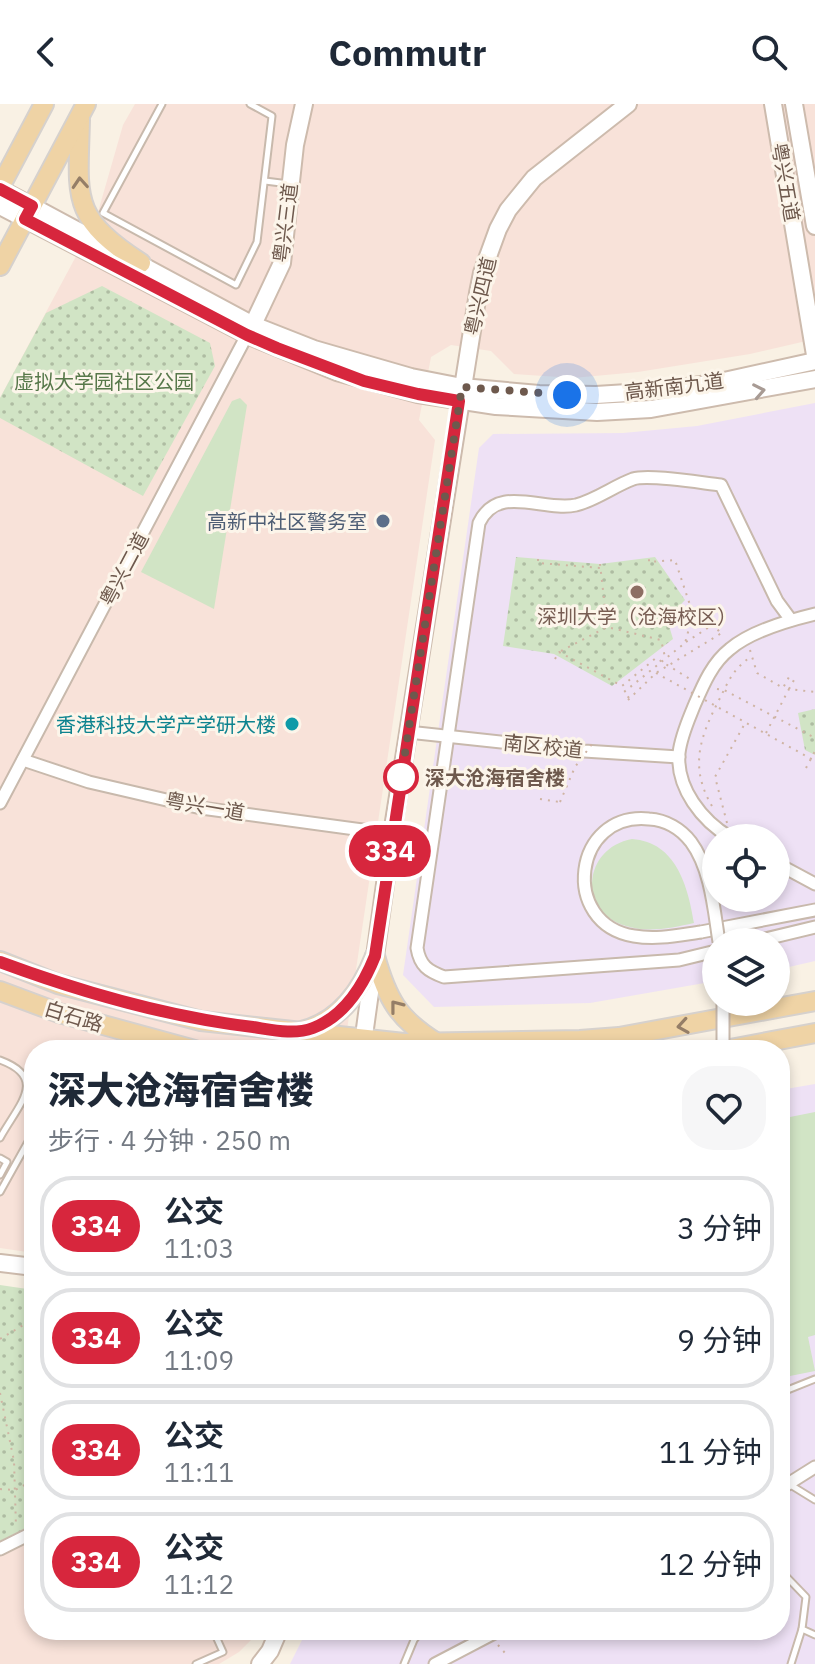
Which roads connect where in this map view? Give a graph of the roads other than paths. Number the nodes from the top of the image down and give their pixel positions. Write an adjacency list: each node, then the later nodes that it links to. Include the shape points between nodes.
1 (44, 104): 11 (main road)
2 (162, 104): 9 (lane, via 103,213 236,285 257,242)
3 (250, 104): 9 (lane, via 272,116)
4 (304, 104): 10 (street, 粤兴三道)
5 (628, 104): 20 (street, 粤兴四道, via 534,178 508,210 482,273)
6 (773, 104): 18 (street, 粤兴五道)
7 (794, 104): 14 (street, 粤兴五道)
8 (83, 110): 13 (main road); 15 (main road, one-way to 8, via 87,216 78,189)
9 (265, 181): 10 (lane)
10 (290, 185): 17 (street, 粤兴三道, via 282,263)
11 (0, 188): 13 (street, 高新南九道)
12 (0, 206): 13 (street, 高新南九道)
13 (29, 213): 15 (street, 高新南九道); 16 (main road); 17 (street, 高新南九道)
14 (815, 226)
15 (141, 263): 17 (street, 高新南九道)
16 (0, 266)
17 (250, 330): 20 (street, 高新南九道, via 308,361 364,381 418,394); 26 (street, 粤兴二道)
18 (815, 358): 20 (street, 高新南九道, via 659,391)
19 (815, 379): 20 (street, 高新南九道, one-way to 19, via 532,409 597,412 651,409)
20 (461, 394): 23 (street, 粤兴四道)
21 (815, 614): 22 (street)
22 (791, 620): 24 (street, via 721,485 637,478 575,505 494,505 484,511 475,537); 25 (street, via 746,640 715,664 684,730)
23 (408, 732): 24 (street, 南区校道); 29 (street, 粤兴四道)
24 (448, 737): 25 (street, 南区校道); 38 (street, via 417,948 429,972 444,977)
25 (679, 757): 28 (street, via 682,778)
26 (23, 760): 27 (street, 粤兴二道); 29 (street, 粤兴一道, via 89,782 201,808)
27 (0, 803)
28 (709, 824)
29 (392, 834): 39 (street, 粤兴四道)
30 (790, 871): 31 (street)
31 (815, 884)
32 (815, 910): 35 (street, bridge)
33 (815, 927): 37 (street)
34 (716, 928): 36 (street, bridge, via 702,866 682,832 656,819 630,819 595,842 584,872 588,900 600,918 627,935)
35 (723, 928)
36 (702, 932)
37 (790, 933)
38 (702, 954)
39 (375, 956): 44 (main road, via 341,1011 314,1028); 48 (street, 粤兴四道); 49 (main road, one-way to 39, via 386,994)
40 (0, 961): 44 (main road, 白石路, via 58,984 201,1021)
41 (0, 991): 46 (main road, 白石路)
42 (815, 1001): 50 (main road, 白石路, one-way to 50)
43 (723, 1016): 51 (street, bridge)
44 (295, 1032): 47 (main road, 白石路)
45 (815, 1033): 52 (main road)
46 (158, 1040)
47 (337, 1040)
48 (364, 1040)
49 (432, 1040)
50 (578, 1040)
51 (724, 1040)
52 (778, 1040)
53 (0, 1060): 54 (lane)
54 (24, 1073)
55 (24, 1093): 56 (lane)
56 (0, 1138)
57 (24, 1149): 60 (lane)
58 (0, 1158): 59 (lane, via 7,1162)
59 (0, 1175)
60 (0, 1192)
61 (0, 1263): 62 (street)
62 (24, 1266)
63 (815, 1379): 64 (lane)
64 (790, 1389)
65 (815, 1467): 66 (street)
66 (790, 1482)
67 (790, 1489): 68 (lane)
68 (815, 1500)
69 (24, 1537): 70 (street)
70 (0, 1549)
71 (790, 1580): 72 (lane, via 806,1597)
72 (802, 1629): 73 (lane); 82 (lane)
73 (815, 1635)
74 (218, 1640): 78 (lane, via 223,1652)
75 (275, 1640): 79 (street)
76 (414, 1640): 80 (lane)
77 (481, 1640): 81 (street)
78 (196, 1664)
79 (260, 1664)
80 (404, 1664)
81 (435, 1664)
82 (791, 1664)

